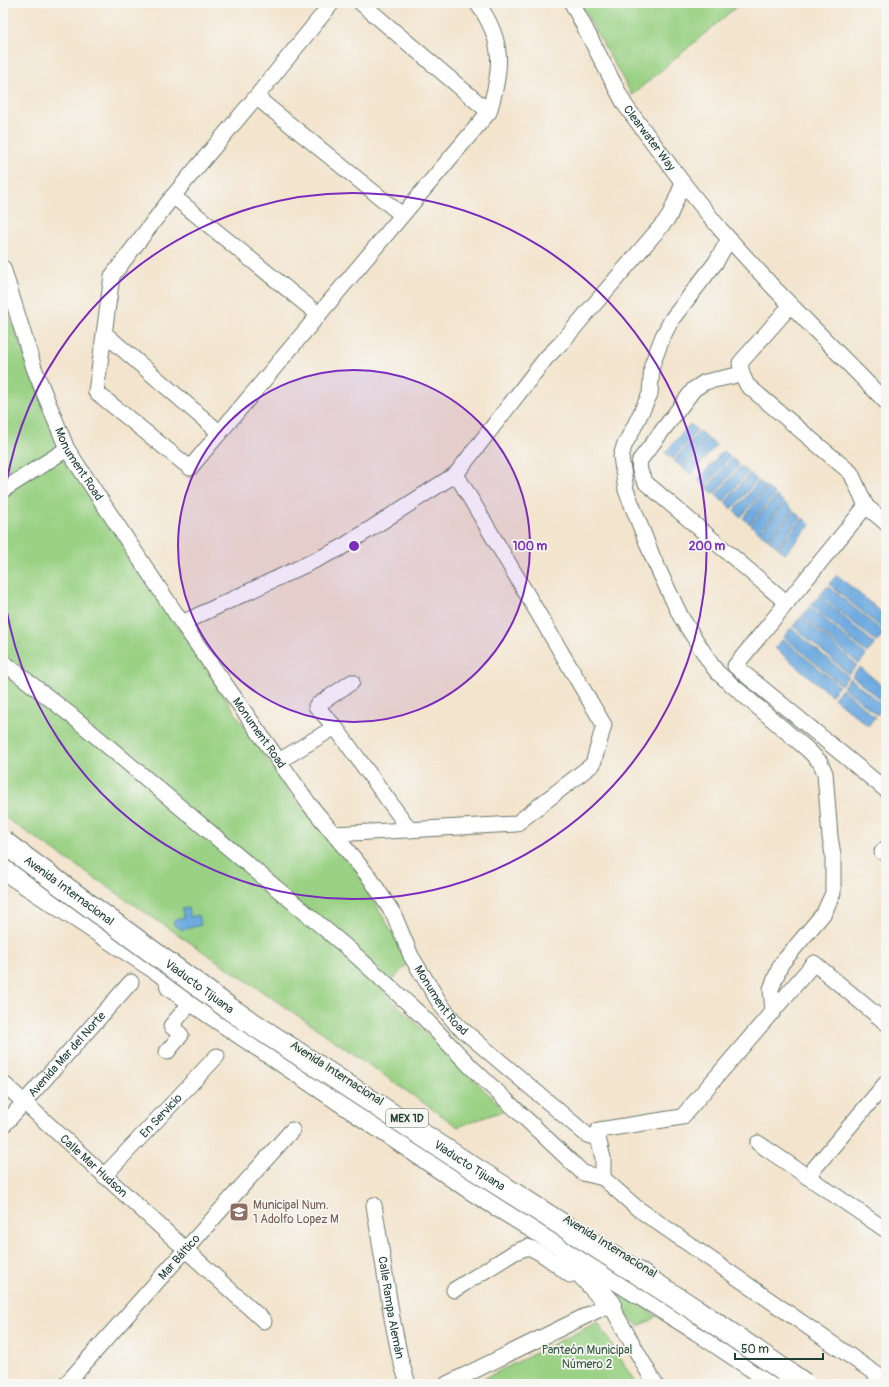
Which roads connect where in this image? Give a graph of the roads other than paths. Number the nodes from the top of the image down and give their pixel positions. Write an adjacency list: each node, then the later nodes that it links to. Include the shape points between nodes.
1 (332, 3): 5 (street)
2 (361, 3): 6 (street)
3 (477, 3): 6 (street, via 489,21 498,48 498,70)
4 (572, 3): 7 (street, Clearwater Way, via 625,105)
5 (256, 97): 8 (street); 9 (street)
6 (489, 112): 9 (street)
7 (683, 183): 10 (street, Clearwater Way); 19 (street, via 669,217 546,358)
8 (173, 196): 13 (street); 14 (street, via 112,276)
9 (402, 215): 13 (street)
10 (729, 238): 12 (street, Clearwater Way); 38 (street, via 716,262 672,319 663,336 652,365 650,394 621,457 626,490 653,558 681,617 711,664 718,673 807,749 820,762 825,773 834,893 824,913 781,964 771,989)
11 (3, 268): 18 (street, Monument Road, via 34,368)
12 (791, 305): 15 (street, via 740,363); 16 (street, Clearwater Way)
13 (319, 315): 17 (street)
14 (104, 333): 17 (street); 17 (street, via 96,392 190,468)
15 (742, 374): 21 (street, via 747,384 851,473); 23 (street, via 705,382 694,389 640,460 640,473 646,483)
16 (886, 402)
17 (220, 433)
18 (67, 449): 20 (street); 24 (street, Monument Road)
19 (456, 474): 24 (street, via 339,549); 30 (street, via 604,725 593,764 516,824)
20 (3, 490)
21 (866, 506): 22 (street); 23 (street)
22 (886, 523)
23 (787, 603): 29 (street, via 735,666)
24 (182, 623): 28 (street, Monument Road)
25 (3, 662): 51 (street, via 72,716 362,961 583,1173)
26 (352, 682): 27 (street, via 316,706)
27 (335, 727): 28 (street); 30 (street)
28 (279, 761): 31 (street, Monument Road)
29 (886, 790)
30 (410, 830): 31 (street)
31 (334, 834): 47 (street, Monument Road, via 370,878 394,915 411,956 441,1005 457,1025 587,1135)
32 (3, 842): 66 (highway, Viaducto Tijuana, bridge, via 230,1009 697,1311)
33 (3, 845): 67 (highway, Avenida Internacional / MEX 1D, via 345,1080 641,1265)
34 (3, 868): 65 (highway, Viaducto Tijuana, via 460,1169 694,1318)
35 (3, 872): 37 (highway, Avenida Internacional / MEX 1D)
36 (131, 982): 44 (street, Avenida Mar del Norte)
37 (193, 1000): 40 (street, via 171,1026 181,1034); 52 (highway, Avenida Internacional / MEX 1D)
38 (772, 1012): 39 (street, via 814,963); 47 (street, via 682,1117 599,1130)
39 (886, 1023)
40 (167, 1052)
41 (217, 1056): 49 (street, En Servicio)
42 (3, 1083): 44 (street, Calle Mar Hudson)
43 (886, 1083): 50 (street)
44 (24, 1103): 45 (street, Avenida Mar del Norte); 49 (street, Calle Mar Hudson)
45 (3, 1126)
46 (292, 1130): 55 (street, Mar Báltico)
47 (598, 1138): 51 (street, via 603,1158)
48 (758, 1144): 50 (street)
49 (104, 1176): 55 (street, Calle Mar Hudson)
50 (807, 1177): 54 (street)
51 (603, 1178): 59 (street, via 637,1208)
52 (475, 1191): 57 (highway, via 581,1272); 64 (highway, Avenida Internacional / MEX 1D, via 697,1329)
53 (374, 1205): 61 (street, Calle Rampa Alemán, via 400,1358)
54 (886, 1230)
55 (186, 1249): 58 (street, Calle Mar Hudson); 60 (street, Mar Báltico)
56 (454, 1290): 57 (street, via 515,1252 528,1247 570,1275)
57 (605, 1307): 62 (street); 63 (street)
58 (264, 1321)
59 (886, 1381)
60 (66, 1384)
61 (408, 1384)
62 (447, 1384)
63 (655, 1384)
64 (779, 1384)
65 (790, 1384)
66 (804, 1384)
67 (816, 1384)

